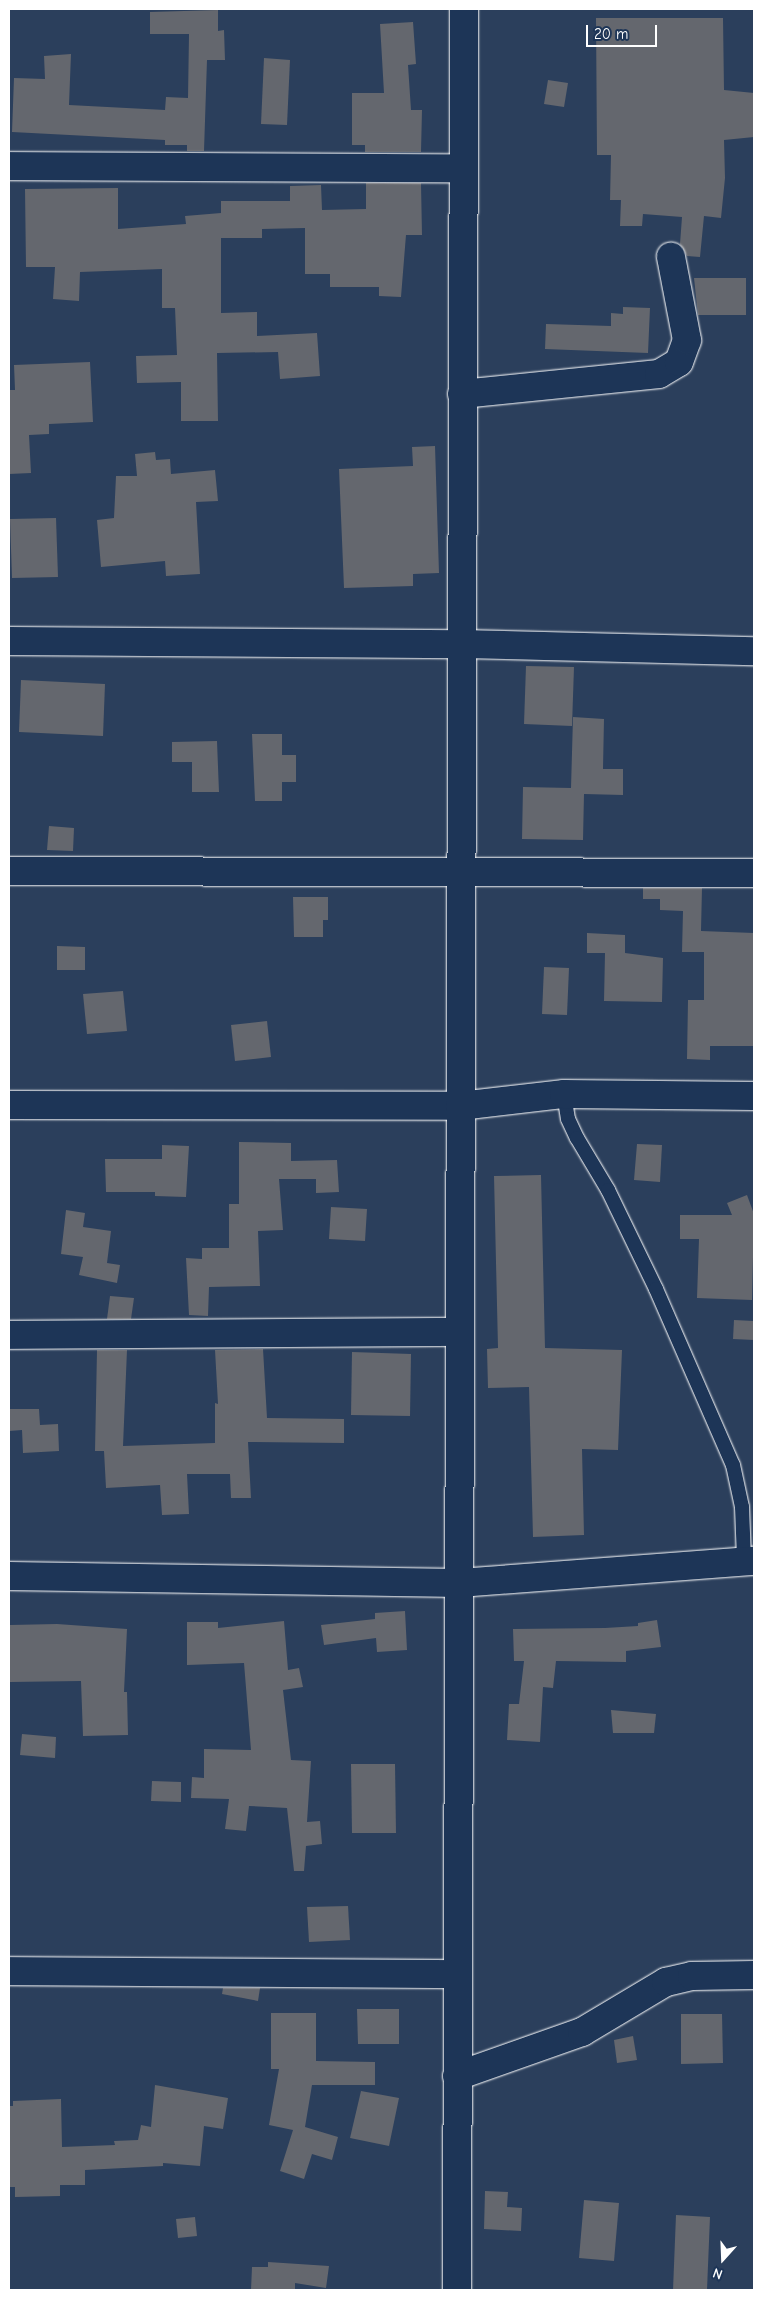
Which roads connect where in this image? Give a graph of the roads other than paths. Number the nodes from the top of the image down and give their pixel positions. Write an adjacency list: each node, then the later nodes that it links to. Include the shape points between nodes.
1 (464, 9): 3 (street)
2 (9, 166): 3 (street)
3 (463, 168): 5 (street)
4 (671, 257): 5 (street, via 687,340 679,362 659,374)
5 (462, 394): 7 (street)
6 (9, 641): 7 (street)
7 (462, 644): 8 (street); 10 (street)
8 (754, 650)
9 (9, 871): 10 (street)
10 (461, 873): 11 (street); 15 (street)
11 (754, 874)
12 (564, 1094): 13 (street); 15 (street); 18 (lane, via 574,1132 608,1190 656,1290 733,1465)
13 (754, 1096)
14 (9, 1105): 15 (street)
15 (460, 1106): 16 (street)
16 (459, 1332): 17 (street); 20 (street)
17 (9, 1335)
18 (749, 1561): 20 (street)
19 (9, 1576): 20 (street)
20 (459, 1584): 22 (street)
21 (9, 1971): 22 (street)
22 (457, 1974): 24 (street)
23 (754, 1975): 24 (street, via 692,1976 666,1982 582,2032)
24 (457, 2076): 25 (street)
25 (456, 2290)

